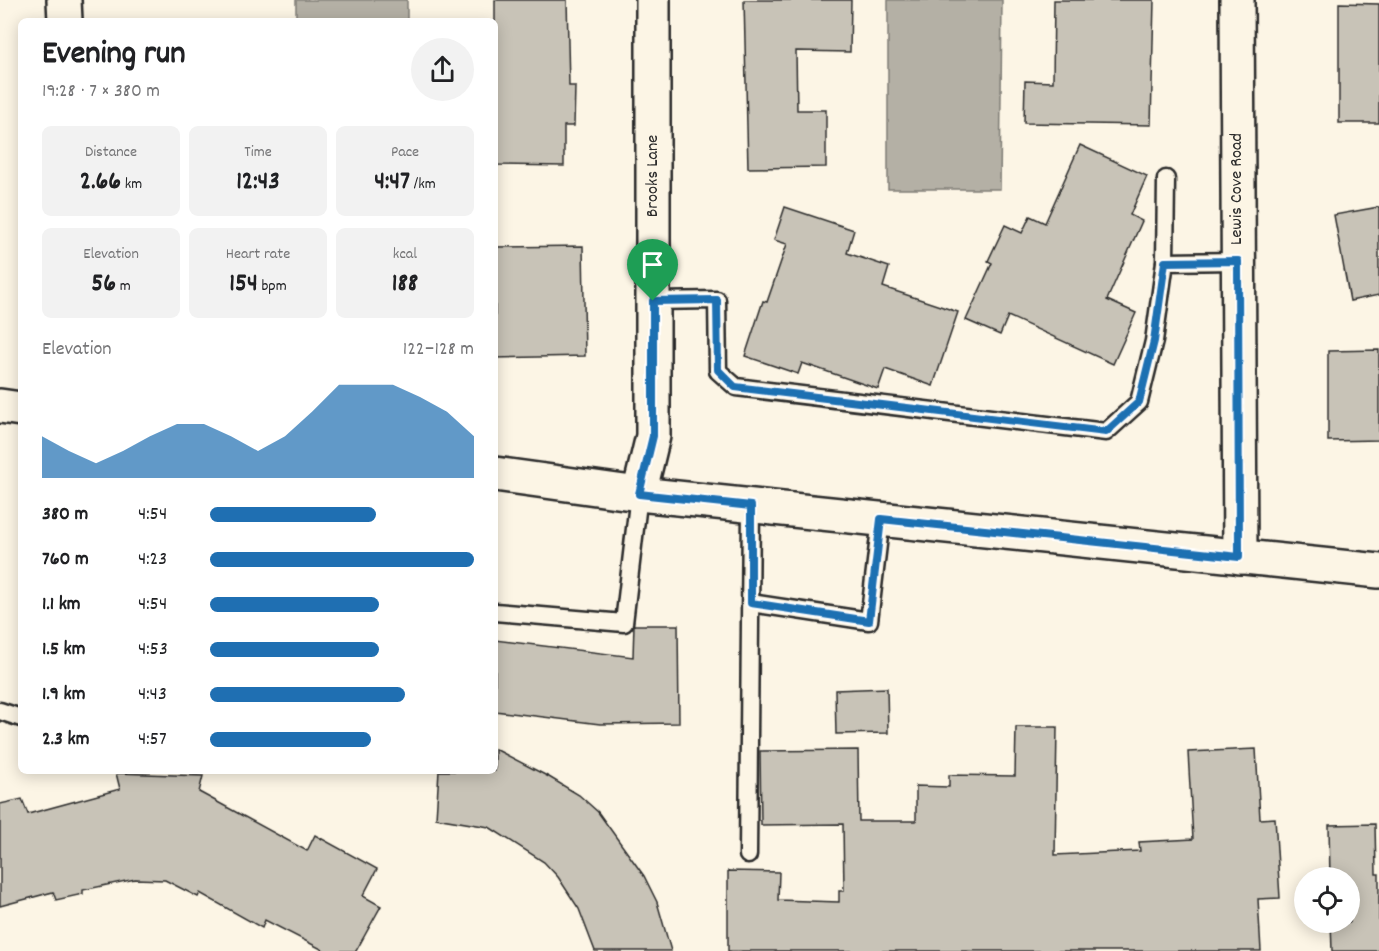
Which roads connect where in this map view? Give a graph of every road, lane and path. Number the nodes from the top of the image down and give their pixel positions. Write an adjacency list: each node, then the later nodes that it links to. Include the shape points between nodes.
1 (64, 0): 4 (street)
2 (653, 0): 8 (street, Brooks Lane)
3 (1237, 0): 6 (street, Lewis Cove Road)
4 (65, 18)
5 (1166, 179): 7 (lane)
6 (1238, 261): 7 (lane); 15 (street, Lewis Cove Road)
7 (1165, 262): 8 (lane, via 1154,341 1139,402 1106,432 735,387 718,370 717,300)
8 (653, 301): 12 (street, Brooks Lane, via 653,436)
9 (0, 406): 10 (street)
10 (18, 409)
11 (498, 474): 12 (street)
12 (639, 494): 13 (street); 18 (lane, via 624,623)
13 (751, 506): 14 (street); 17 (lane)
14 (881, 519): 15 (street); 17 (lane, via 869,621)
15 (1239, 557): 16 (street)
16 (1379, 571)
17 (751, 603): 21 (lane)
18 (498, 612)
19 (0, 711): 20 (lane)
20 (18, 717)
21 (748, 855)

